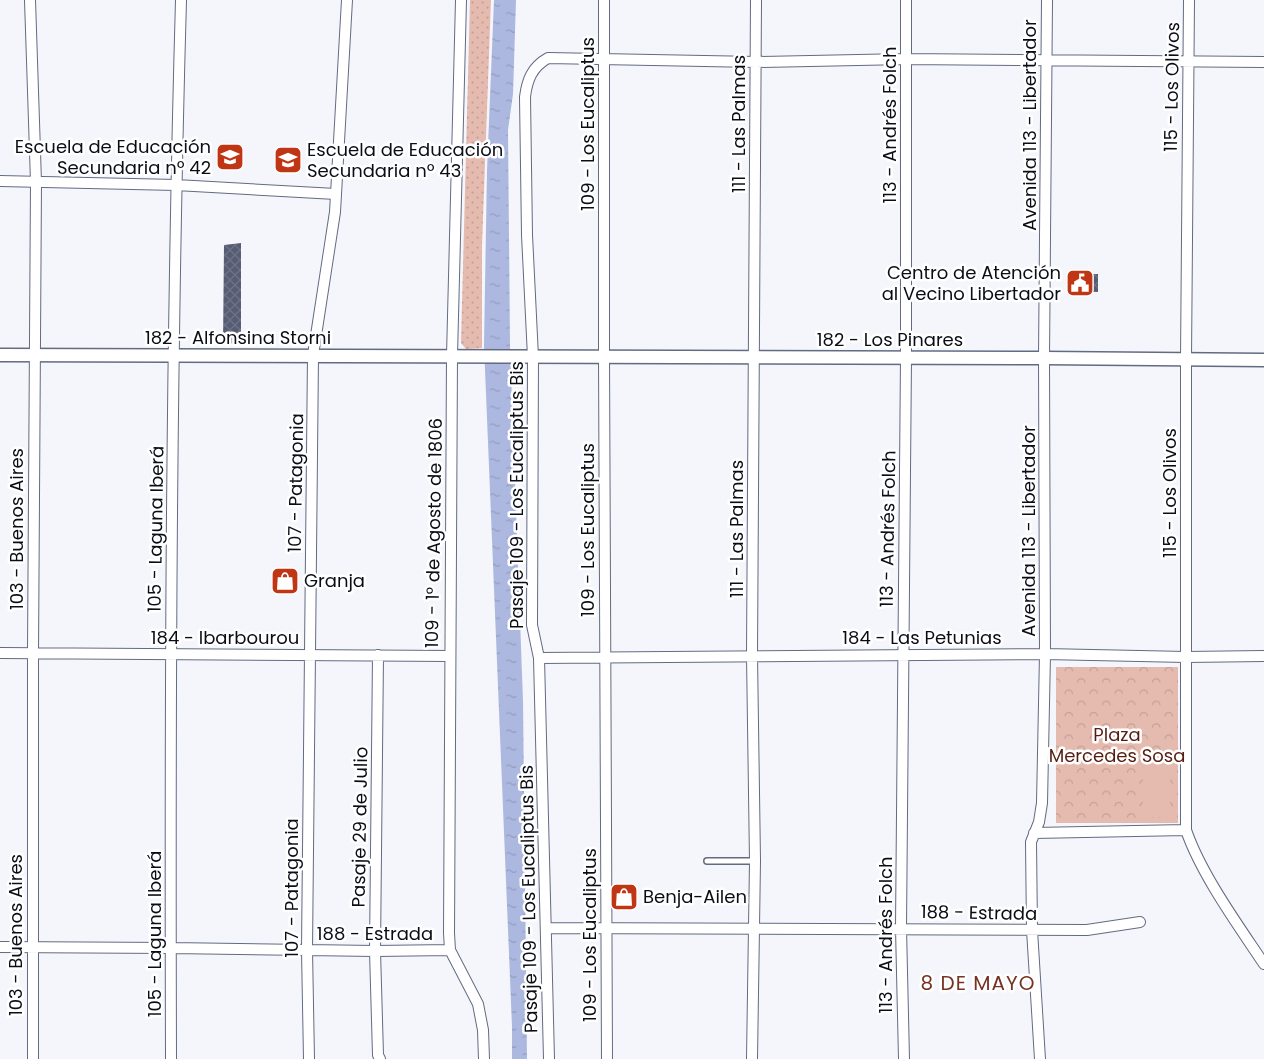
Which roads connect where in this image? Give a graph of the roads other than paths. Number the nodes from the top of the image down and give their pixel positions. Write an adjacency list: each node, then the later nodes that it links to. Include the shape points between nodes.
1 (30, 0): 17 (street, 103 - Buenos Aires)
2 (181, 0): 18 (street, 105 - Laguna Iberá)
3 (347, 0): 19 (street, 107 - Patagonia)
4 (461, 0): 24 (street, 109 - 1° de Agosto de 1806)
5 (604, 0): 10 (street, 109 - Los Eucaliptus)
6 (756, 0): 13 (street, 111 - Las Palmas)
7 (906, 0): 11 (street, 113 - Andrés Folch)
8 (1047, 0): 12 (street, Avenida 113 - Libertador)
9 (1189, 0): 14 (street, 115 - Los Olivos)
10 (604, 59): 13 (street); 25 (street, 109 - Los Eucaliptus); 27 (street, Pasaje 109 - Los Eucaliptus Bis, via 548,58 540,62 529,78 526,97)
11 (906, 60): 12 (street); 13 (street); 29 (street, 113 - Andrés Folch)
12 (1047, 61): 14 (street); 30 (street, Avenida 113 - Libertador)
13 (756, 62): 28 (street, 111 - Las Palmas)
14 (1189, 62): 15 (street); 31 (street, 115 - Los Olivos)
15 (1264, 62)
16 (0, 181): 17 (street)
17 (36, 182): 18 (street); 21 (street, 103 - Buenos Aires)
18 (176, 185): 19 (street); 22 (street, 105 - Laguna Iberá)
19 (336, 194): 23 (street, 107 - Patagonia)
20 (0, 355): 21 (street, 182 - Alfonsina Storni)
21 (34, 356): 22 (street, 182 - Alfonsina Storni); 34 (street, 103 - Buenos Aires)
22 (174, 356): 23 (street, 182 - Alfonsina Storni); 35 (street, 105 - Laguna Iberá)
23 (313, 356): 24 (street, 182 - Alfonsina Storni); 36 (street, 107 - Patagonia)
24 (452, 356): 26 (street, 182 - Alfonsina Storni); 41 (street, 109 - 1° de Agosto de 1806)
25 (604, 356): 27 (street, 182 - Los Pinares); 28 (street, 182 - Los Pinares); 43 (street, 109 - Los Eucaliptus)
26 (515, 357): 27 (street, 182 - Los Pinares)
27 (533, 357): 45 (street, Pasaje 109 - Los Eucaliptus Bis, via 532,625)
28 (755, 357): 29 (street, 182 - Los Pinares); 40 (street, 111 - Las Palmas)
29 (906, 358): 30 (street, 182 - Los Pinares); 37 (street, 113 - Andrés Folch)
30 (1044, 358): 31 (street, 182 - Los Pinares); 38 (street, Avenida 113 - Libertador)
31 (1186, 359): 32 (street, 182 - Los Pinares); 44 (street, 115 - Los Olivos)
32 (1264, 360)
33 (0, 653): 34 (street, 184 - Ibarbourou)
34 (32, 654): 35 (street, 184 - Ibarbourou); 57 (street, 103 - Buenos Aires)
35 (171, 654): 36 (street, 184 - Ibarbourou); 58 (street, 105 - Laguna Iberá)
36 (310, 654): 39 (street, 184 - Ibarbourou); 59 (street, 107 - Patagonia)
37 (902, 654): 38 (street, 184 - Las Petunias); 40 (street, 184 - Las Petunias); 53 (street, 113 - Andrés Folch)
38 (1046, 654): 44 (street, 184 - Las Petunias); 47 (street, Avenida 113 - Libertador, via 1042,803)
39 (378, 655): 41 (street, 184 - Ibarbourou); 61 (street, Pasaje 29 de Julio)
40 (752, 655): 43 (street, 184 - Las Petunias); 49 (street, 111 - Las Palmas)
41 (450, 656): 60 (street, 109 - 1° de Agosto de 1806)
42 (1264, 656): 44 (street, 184 - Las Petunias)
43 (605, 657): 45 (street, 184 - Las Petunias); 54 (street, 109 - Los Eucaliptus)
44 (1186, 657): 46 (street, 115 - Los Olivos)
45 (539, 658): 51 (street, Pasaje 109 - Los Eucaliptus Bis)
46 (1186, 830): 47 (street); 62 (street, 115 - Los Olivos, via 1209,878)
47 (1034, 833): 55 (street, Avenida 113 - Libertador, via 1031,842)
48 (707, 861): 49 (lane)
49 (755, 861): 52 (street, 111 - Las Palmas)
50 (1140, 922): 55 (street, 188 - Estrada, via 1087,930)
51 (546, 928): 54 (street, 188 - Estrada); 68 (street, Pasaje 109 - Los Eucaliptus Bis)
52 (754, 928): 53 (street, 188 - Estrada); 54 (street, 188 - Estrada); 70 (street, 111 - Las Palmas)
53 (901, 928): 55 (street, 188 - Estrada); 71 (street, 113 - Andrés Folch)
54 (607, 929): 69 (street, 109 - Los Eucaliptus)
55 (1032, 930): 72 (street, Avenida 113 - Libertador)
56 (0, 947): 57 (street, 188 - Estrada)
57 (32, 947): 58 (street, 188 - Estrada); 63 (street, 103 - Buenos Aires)
58 (171, 948): 59 (street, 188 - Estrada); 64 (street, 105 - Laguna Iberá)
59 (307, 950): 61 (street, 188 - Estrada); 65 (street, 107 - Patagonia)
60 (450, 950): 61 (street, 188 - Estrada); 67 (street, 109 - 1° de Agosto de 1806, via 478,1004 484,1030)
61 (375, 951): 66 (street, Pasaje 29 de Julio)
62 (1264, 964)
63 (33, 1059)
64 (172, 1059)
65 (309, 1059)
66 (380, 1059)
67 (484, 1059)
68 (549, 1059)
69 (607, 1059)
70 (752, 1059)
71 (904, 1059)
72 (1040, 1059)

